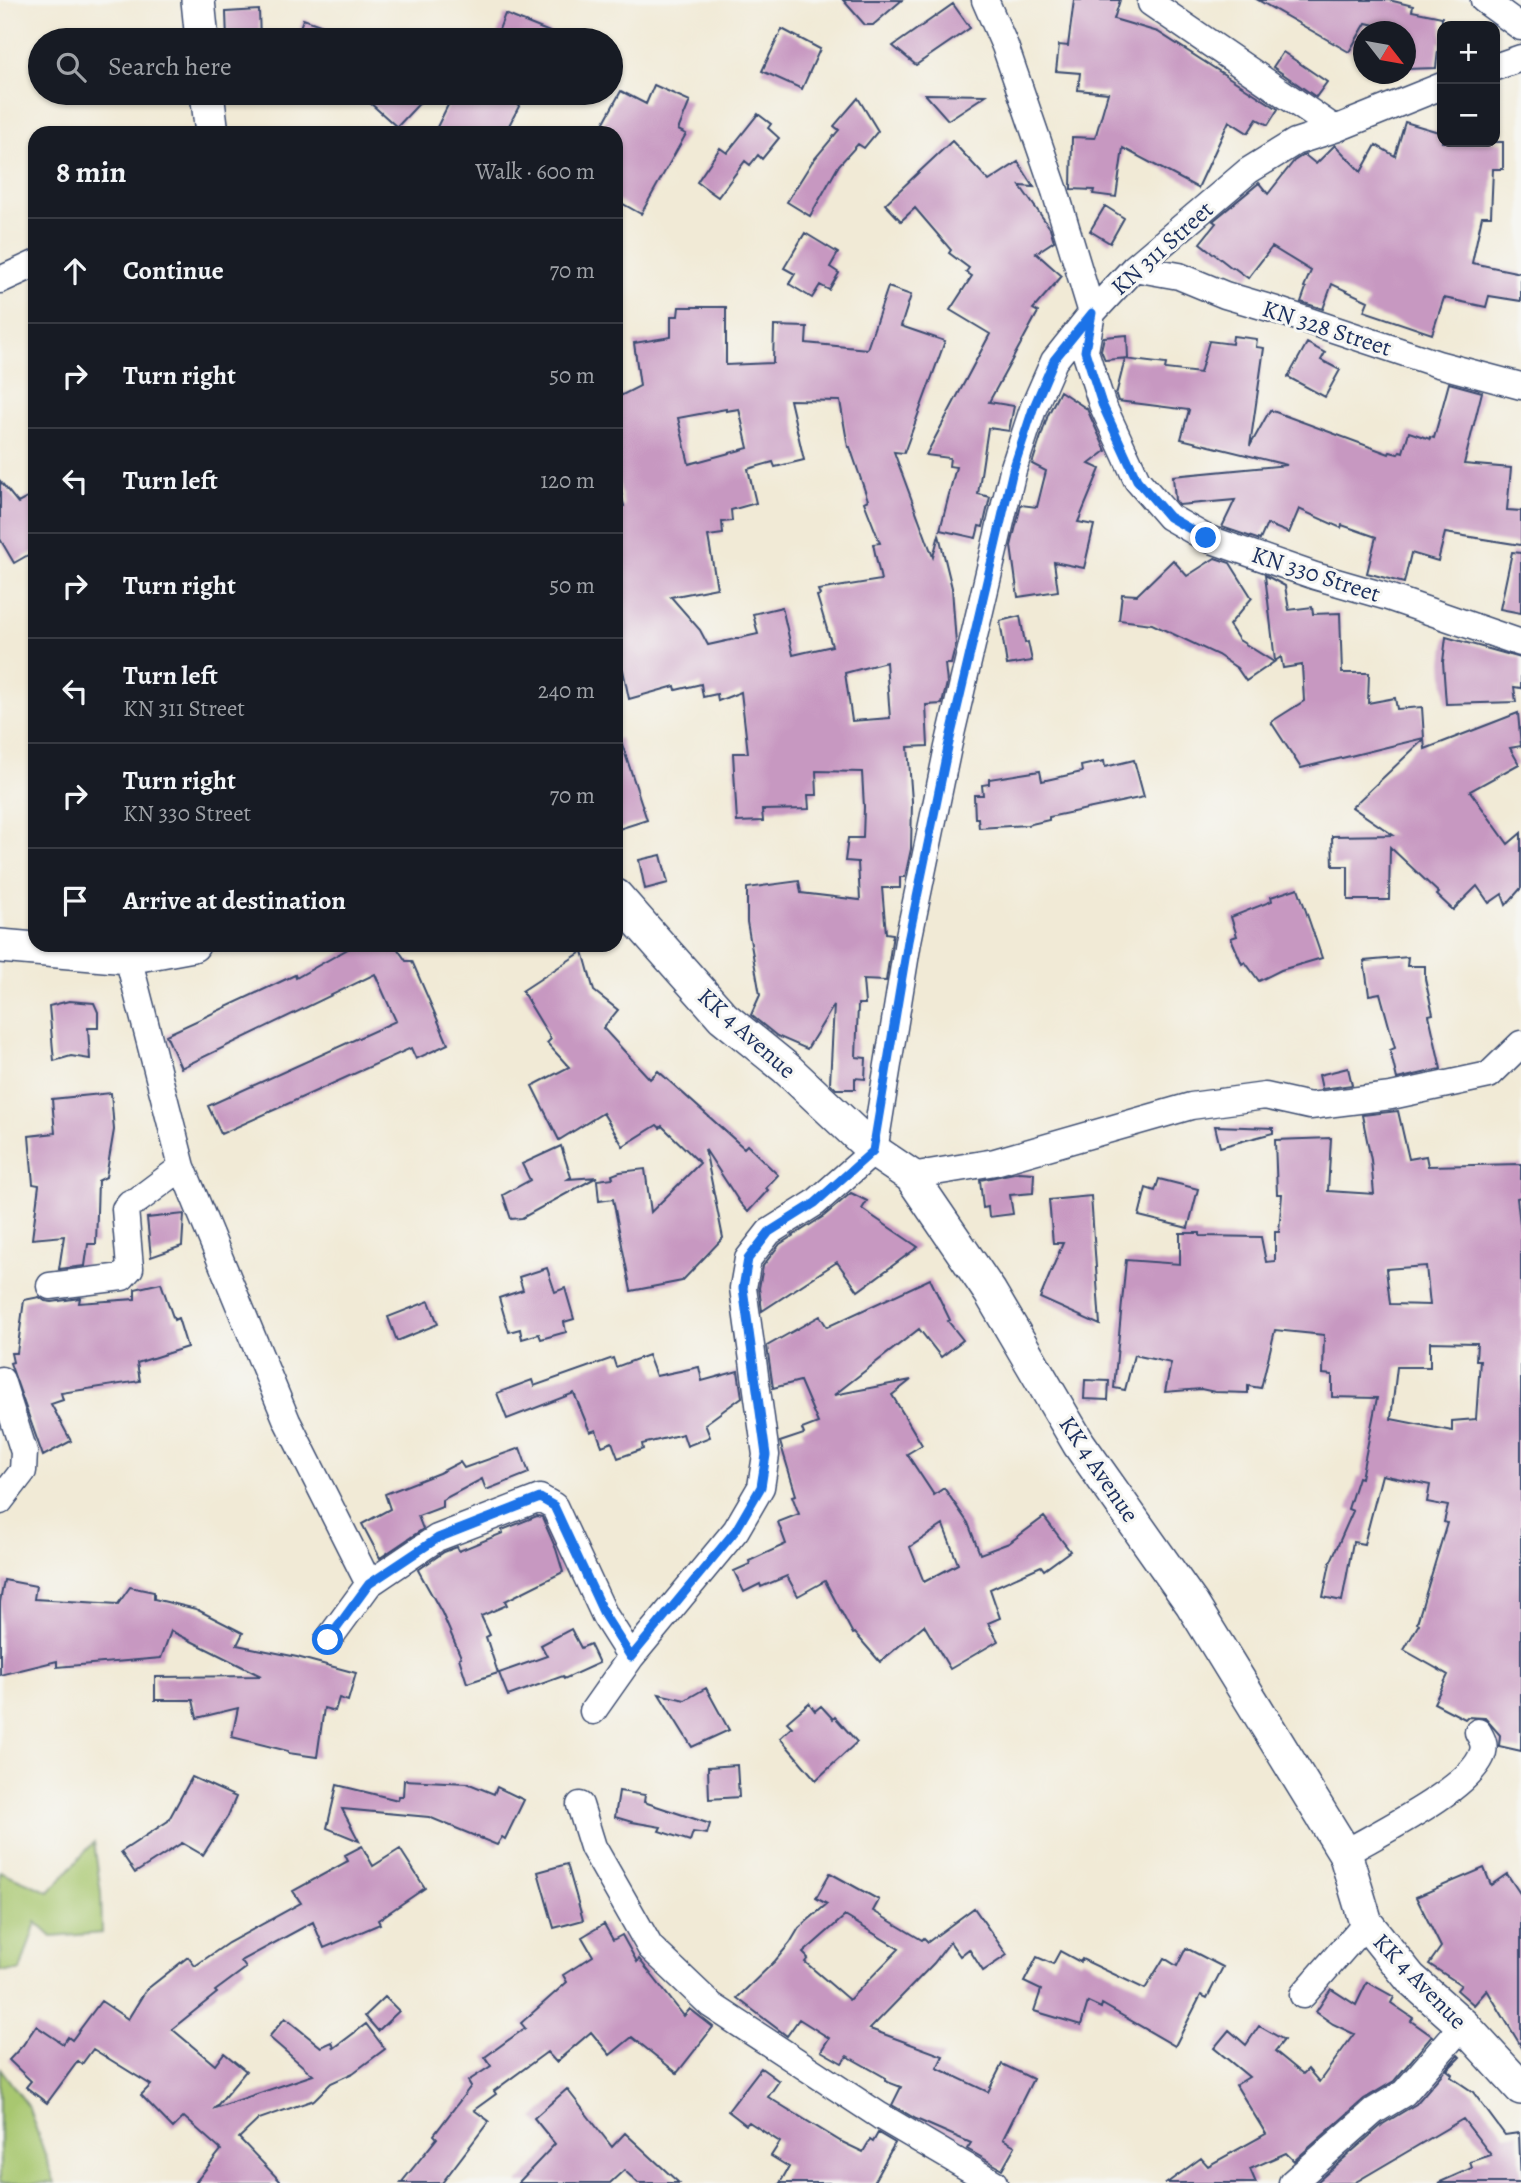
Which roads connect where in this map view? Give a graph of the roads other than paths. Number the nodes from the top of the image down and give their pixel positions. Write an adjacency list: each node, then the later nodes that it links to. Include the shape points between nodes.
1 (198, 0): 6 (main road)
2 (985, 0): 16 (street, via 1055,191)
3 (1484, 0): 5 (street)
4 (1151, 4): 12 (street)
5 (1521, 27)
6 (201, 28)
7 (1521, 58): 8 (street)
8 (1500, 65)
9 (1437, 88): 12 (street, KN 311 Street)
10 (208, 105): 11 (main road)
11 (211, 126)
12 (1335, 130): 14 (street, KN 311 Street, via 1295,142 1248,171)
13 (28, 267): 15 (street)
14 (1134, 268): 16 (street, KN 311 Street); 17 (street, KN 328 Street, via 1178,276 1438,364)
15 (0, 280)
16 (1092, 313): 18 (street, KN 330 Street, via 1085,351 1102,404 1137,480 1169,517 1206,538); 26 (street, KN 311 Street, via 1054,360 1013,470 908,941)
17 (1521, 386)
18 (1521, 643)
19 (623, 904): 26 (main road, KK 4 Avenue, via 723,1017 786,1068)
20 (0, 946): 21 (main road)
21 (28, 948)
22 (70, 952): 24 (main road)
23 (155, 952): 24 (main road)
24 (128, 957): 27 (street)
25 (1521, 1044): 28 (street, via 1489,1075 1391,1096 1310,1106 1265,1096 1191,1106 995,1162)
26 (873, 1151): 28 (main road, KK 4 Avenue); 34 (street, via 815,1203 769,1232 748,1259 743,1288 766,1455 761,1487 736,1530)
27 (182, 1167): 29 (street, via 125,1209 130,1268 121,1277); 32 (street, via 288,1421)
28 (911, 1177): 38 (main road, KK 4 Avenue, via 990,1292 1080,1444 1192,1604)
29 (50, 1286)
30 (1, 1380): 31 (street, via 24,1452 23,1471)
31 (0, 1501)
32 (369, 1584): 33 (street); 34 (street, via 438,1538 540,1498 554,1506 605,1616)
33 (328, 1640)
34 (631, 1657): 35 (street)
35 (593, 1711)
36 (1478, 1732): 38 (street, via 1483,1751 1461,1781)
37 (580, 1805): 43 (street, via 593,1847 650,1947 711,2005 880,2116)
38 (1345, 1853): 39 (main road, KK 4 Avenue)
39 (1366, 1923): 40 (street); 41 (main road, KK 4 Avenue, via 1410,1978)
40 (1303, 1995)
41 (1463, 2025): 42 (main road, KK 4 Avenue); 44 (street, via 1404,2093 1374,2111)
42 (1521, 2088)
43 (994, 2183)
44 (1292, 2183)

